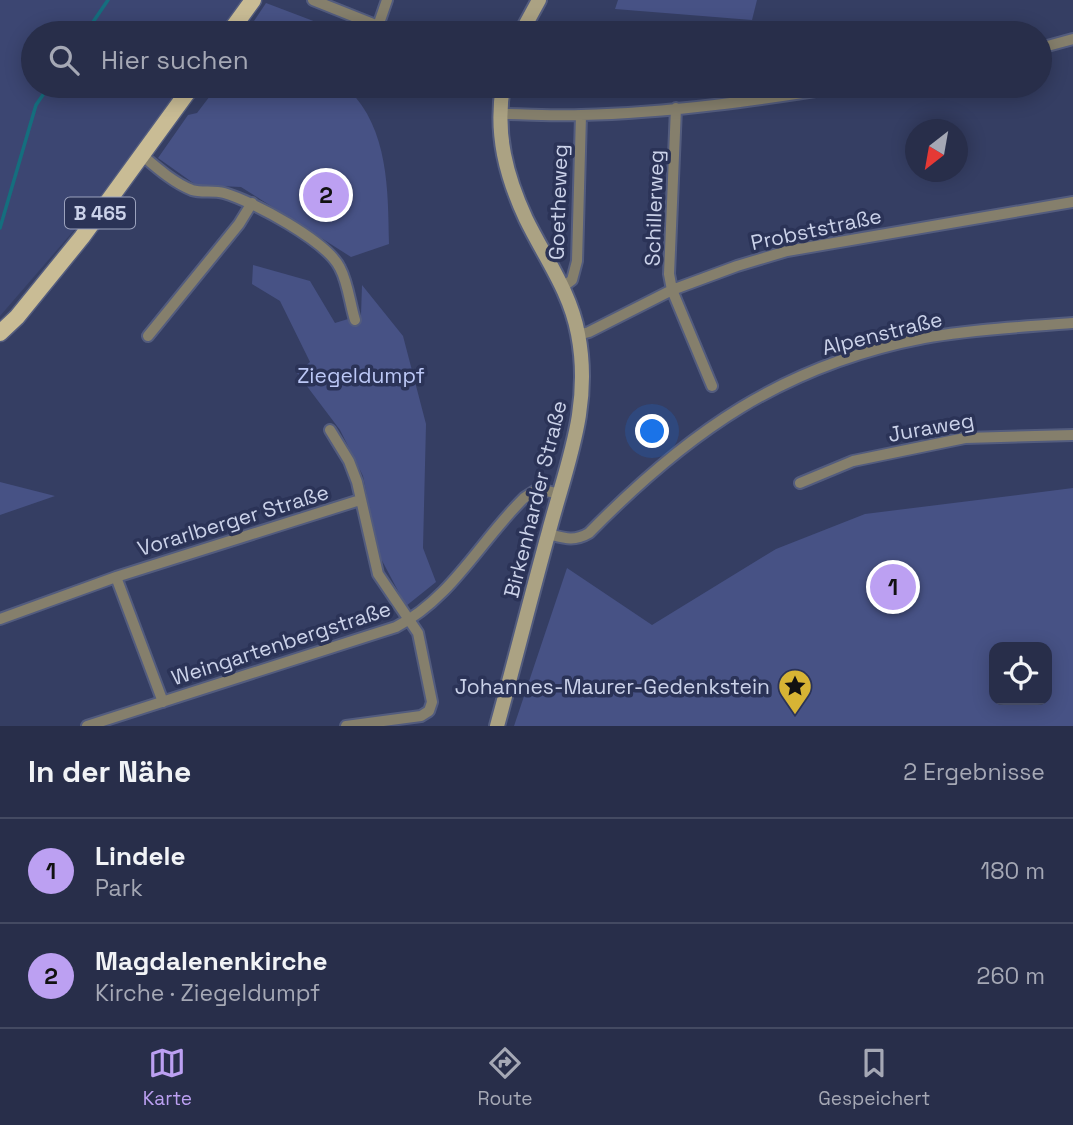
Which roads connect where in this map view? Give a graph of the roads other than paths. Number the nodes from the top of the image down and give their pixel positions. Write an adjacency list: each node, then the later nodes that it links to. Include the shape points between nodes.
1 (253, 0): 5 (main road)
2 (313, 0): 6 (street)
3 (387, 0): 7 (street)
4 (539, 0): 8 (main road)
5 (238, 21)
6 (366, 21)
7 (380, 21)
8 (528, 21)
9 (1073, 39): 10 (street)
10 (1052, 45)
11 (184, 98): 17 (main road, B 465)
12 (502, 98): 15 (main road, Birkenharder Straße)
13 (767, 98): 14 (street)
14 (676, 108): 16 (street); 21 (street, Schillerweg)
15 (500, 114): 16 (street); 20 (main road, Birkenharder Straße, via 505,170)
16 (581, 115): 20 (street, Goetheweg, via 577,261 572,280)
17 (143, 156): 19 (street, via 193,191 222,192); 24 (main road, B 465, via 34,297)
18 (1073, 202): 21 (street, Probststraße, via 787,251)
19 (251, 203): 22 (street, via 297,229 340,267); 26 (street)
20 (564, 286): 25 (main road, Birkenharder Straße)
21 (672, 290): 25 (street, Probststraße); 27 (street, Schillerweg)
22 (355, 320)
23 (1073, 323): 33 (street, Alpenstraße, via 925,338 829,364 746,404 682,448 581,538)
24 (0, 333)
25 (579, 335): 31 (main road, Birkenharder Straße, via 583,392)
26 (148, 336)
27 (712, 386)
28 (330, 430): 32 (street, Vorarlberger Straße, via 349,461)
29 (1073, 435): 30 (street, Juraweg, via 965,438 853,461)
30 (800, 483)
31 (560, 495): 33 (main road, Birkenharder Straße); 36 (street, Weingartenbergstraße, via 538,489 524,498 450,585)
32 (360, 500): 34 (street, Vorarlberger Straße); 36 (street, Vorarlberger Straße, via 378,574)
33 (548, 534): 40 (main road, Birkenharder Straße)
34 (116, 577): 35 (street, Vorarlberger Straße); 37 (street, Vorarlberger Straße)
35 (0, 619)
36 (410, 620): 37 (street, Weingartenbergstraße); 39 (street, Vorarlberger Straße, via 418,633 432,702 429,711)
37 (163, 702): 38 (street, Weingartenbergstraße)
38 (87, 726)
39 (346, 726)
40 (497, 726)

